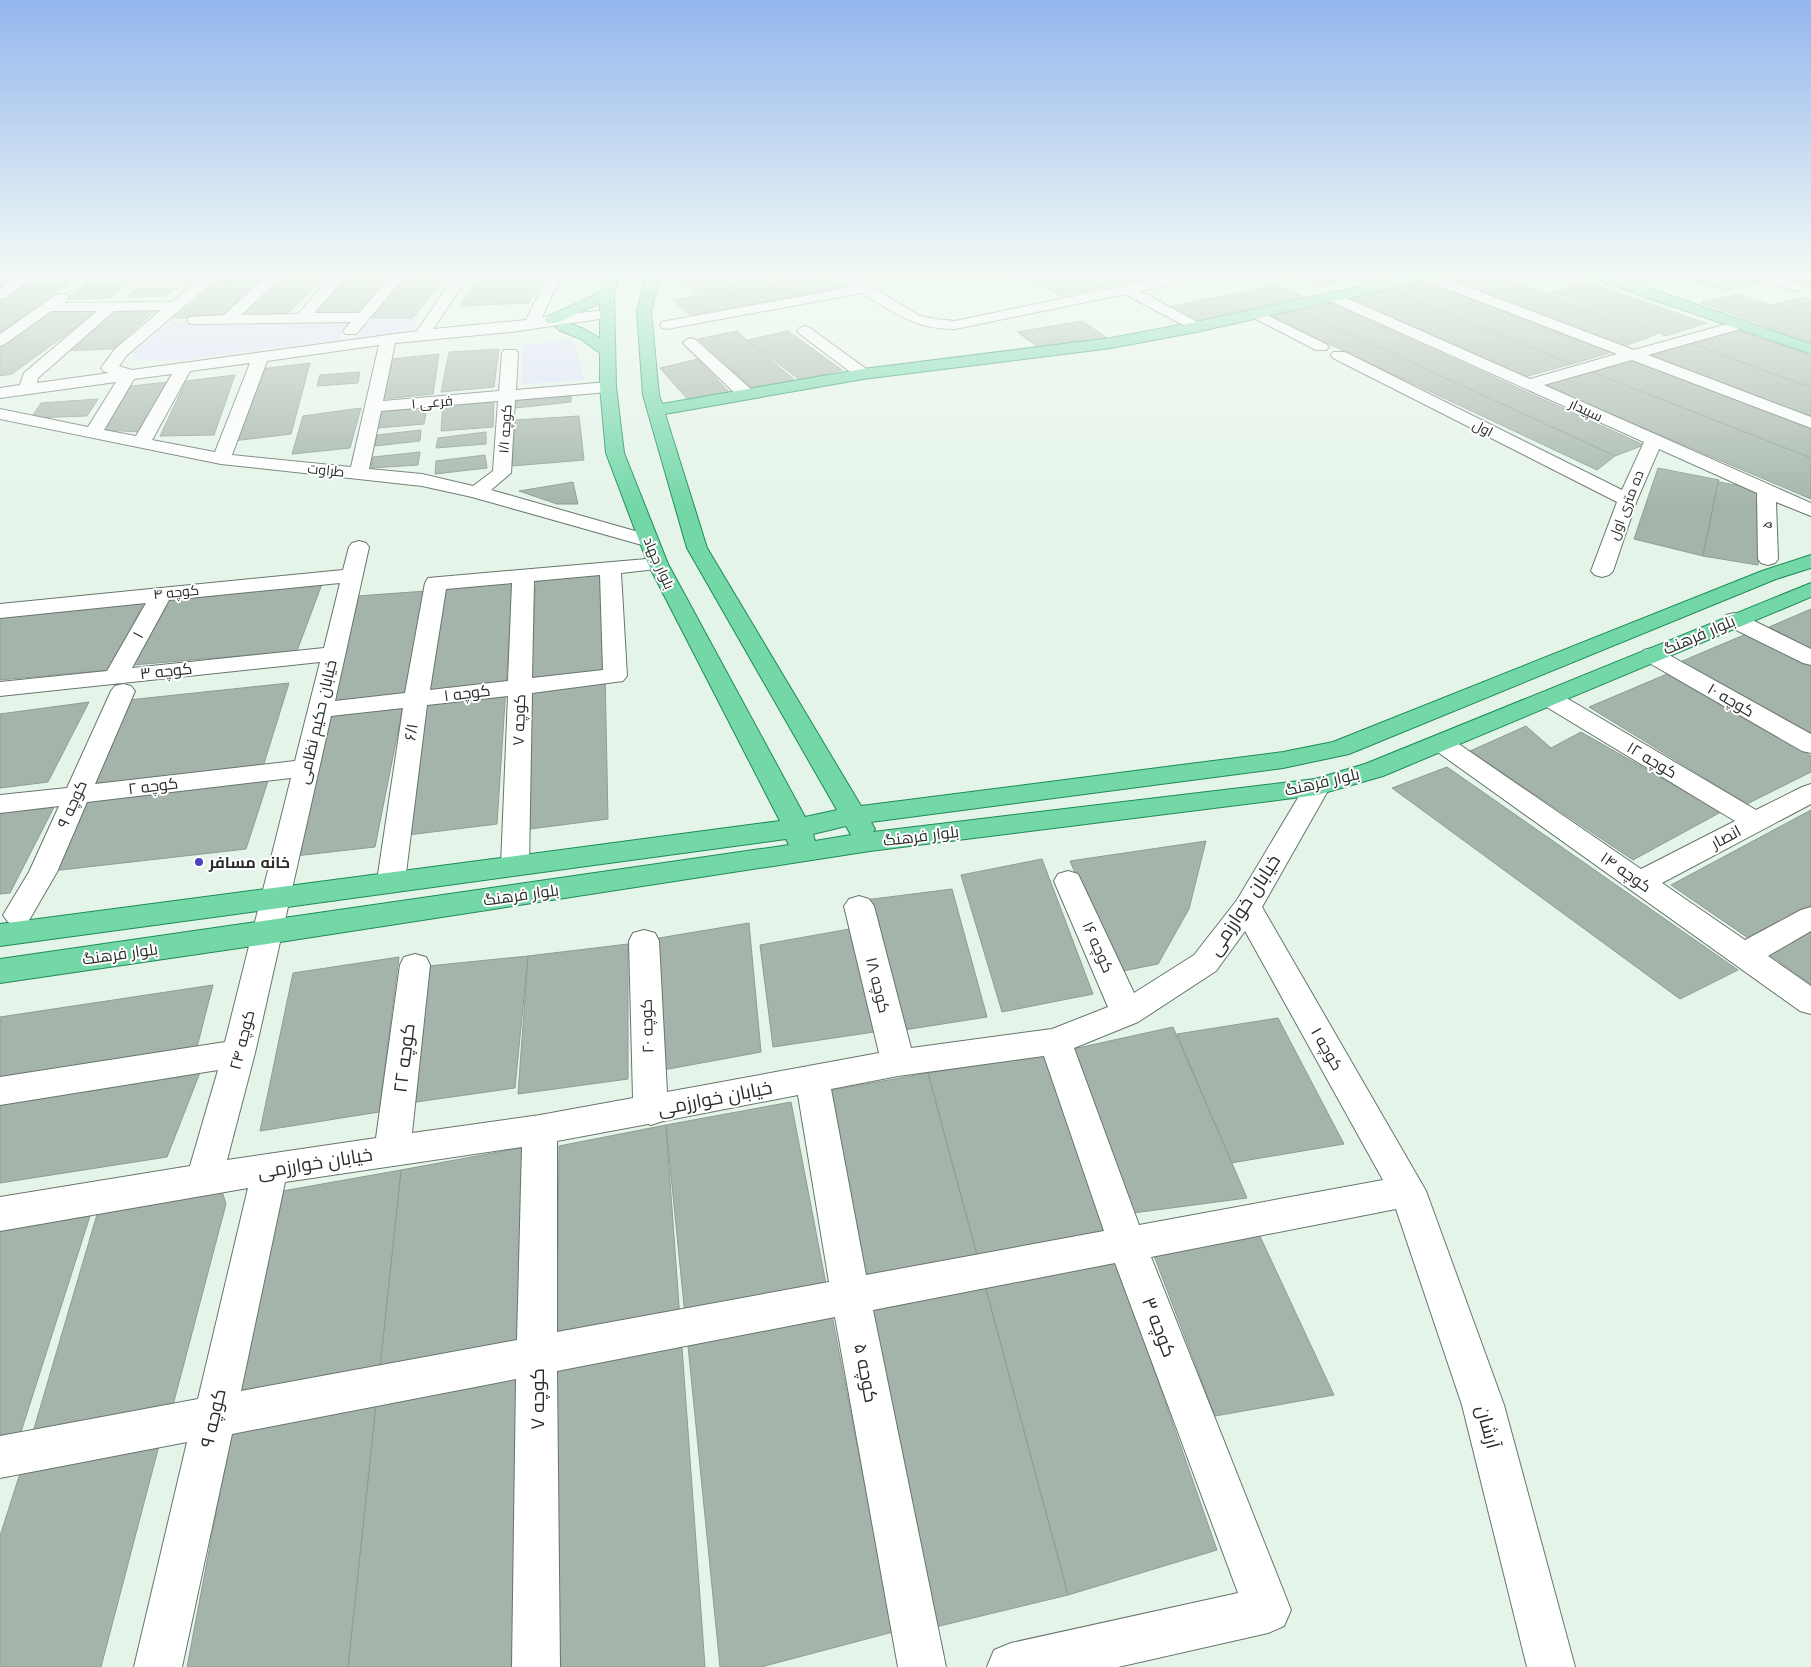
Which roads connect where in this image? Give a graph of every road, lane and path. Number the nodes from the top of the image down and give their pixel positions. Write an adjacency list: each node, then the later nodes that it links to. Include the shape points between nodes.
1 (59, 351): 22 (street, via 30,376)
2 (122, 351): 18 (street, via 109,368)
3 (302, 351): 16 (street)
4 (386, 351): 26 (street)
5 (647, 351): 27 (main road, via 651,395)
6 (699, 351): 24 (street)
7 (832, 351): 19 (street)
8 (1049, 351): 19 (main road)
9 (1454, 351): 20 (street, سپیدار)
10 (1623, 351): 15 (street)
11 (1648, 351): 15 (street)
12 (608, 352): 21 (main road, بلوار جهاد)
13 (510, 353): 25 (street, کوچه ۱/۱)
14 (1339, 355): 37 (street, اول)
15 (1633, 355): 20 (street); 29 (street)
16 (261, 356): 17 (street); 33 (street)
17 (185, 366): 18 (street); 32 (street)
18 (129, 374): 22 (street); 30 (street)
19 (863, 374): 24 (main road)
20 (1529, 384): 31 (street, سپیدار)
21 (608, 387): 25 (street, فرعی ۱); 39 (main road, بلوار جهاد, via 615,453)
22 (27, 389): 23 (street)
23 (0, 393)
24 (746, 394): 27 (main road)
25 (507, 395): 26 (street, فرعی ۱); 36 (street, کوچه ۱/۱, via 502,473)
26 (374, 407): 34 (street)
27 (656, 410): 69 (main road, via 698,548)
28 (0, 414): 30 (street, طراوت)
29 (1811, 423)
30 (94, 432): 32 (street, طراوت)
31 (1653, 441): 35 (street, سپیدار); 37 (street, ده متری اول)
32 (142, 442): 33 (street, طراوت)
33 (221, 459): 34 (street, طراوت)
34 (360, 474): 36 (street, طراوت, via 422,480)
35 (1766, 490): 38 (street, سپیدار); 41 (street, ۵)
36 (476, 492): 39 (street, طراوت)
37 (1626, 500): 45 (street, ده متری اول)
38 (1811, 510)
39 (649, 541): 43 (main road, بلوار جهاد)
40 (359, 547): 46 (street, خیابان حکیم نظامی)
41 (1768, 559)
42 (1811, 561): 69 (main road, بلوار فرهنگ, via 1340,748 1284,760)
43 (658, 564): 44 (street); 71 (main road, بلوار جهاد)
44 (610, 569): 47 (street); 56 (street, کوچه ۱, via 615,676)
45 (1602, 570)
46 (352, 575): 49 (street, کوچه ۴); 54 (street, خیابان حکیم نظامی)
47 (523, 576): 56 (street, کوچه ۷); 59 (street, ۶/۱, via 436,583)
48 (1811, 589): 51 (main road, بلوار فرهنگ)
49 (162, 593): 50 (street, کوچه ۴); 55 (street, ۱)
50 (0, 611)
51 (1734, 620): 52 (main road, بلوار فرهنگ); 53 (street)
52 (1652, 655): 58 (main road, بلوار فرهنگ); 63 (street, کوچه ۱۰)
53 (1811, 658)
54 (331, 661): 55 (street, کوچه ۳); 61 (street, خیابان حکیم نظامی)
55 (119, 684): 57 (street, کوچه ۳); 60 (street, کوچه ۳); 67 (street, کوچه ۹)
56 (520, 687): 59 (street, کوچه ۱); 73 (street, کوچه ۷)
57 (0, 689)
58 (1549, 698): 62 (main road, بلوار فرهنگ); 70 (street, کوچه ۱۲)
59 (416, 699): 61 (street, کوچه ۱); 74 (street, ۶/۱)
60 (0, 705)
61 (320, 710): 64 (street, خیابان حکیم نظامی)
62 (1441, 743): 65 (main road, بلوار فرهنگ, via 1374,770); 76 (street, کوچه ۱۴)
63 (1811, 746)
64 (306, 768): 67 (street, کوچه ۲); 77 (street, خیابان حکیم نظامی)
65 (1317, 787): 72 (main road, بلوار فرهنگ); 79 (street, خیابان خوارزمی)
66 (1811, 793): 70 (street, انصار)
67 (76, 796): 68 (street, کوچه ۲); 80 (street, کوچه ۹, via 43,872)
68 (0, 804)
69 (852, 816): 71 (main road, بلوار فرهنگ); 72 (main road)
70 (1756, 822): 76 (street, انصار)
71 (801, 841): 72 (main road, بلوار فرهنگ); 73 (main road, بلوار فرهنگ); 82 (main road, بلوار فرهنگ)
72 (870, 842)
73 (515, 865): 74 (main road, بلوار فرهنگ)
74 (391, 881): 77 (main road, بلوار فرهنگ)
75 (1068, 881): 89 (street, کوچه ۱۶)
76 (1640, 882): 85 (street, کوچه ۱۴)
77 (275, 897): 82 (street, کوچه ۲۴); 83 (main road, بلوار فرهنگ)
78 (859, 906): 92 (street, کوچه ۱۸)
79 (1247, 907): 89 (street, خیابان خوارزمی, via 1205,963); 100 (street, کوچه ۱)
80 (18, 915)
81 (1811, 918): 85 (street)
82 (267, 933): 87 (main road, بلوار فرهنگ); 91 (street, کوچه ۲۴)
83 (0, 934)
84 (644, 941): 95 (street, کوچه ۲۰)
85 (1744, 955): 88 (street, کوچه ۱۴)
86 (415, 965): 97 (street, کوچه ۲۲)
87 (0, 971)
88 (1811, 1002)
89 (1127, 1013): 90 (street, خیابان خوارزمی)
90 (1055, 1042): 92 (street, خیابان خوارزمی); 102 (street, کوچه ۳)
91 (240, 1053): 94 (street); 99 (street, کوچه ۲۴)
92 (898, 1063): 93 (street, خیابان خوارزمی)
93 (812, 1079): 95 (street, خیابان خوارزمی); 103 (street, کوچه ۵)
94 (0, 1091)
95 (651, 1111): 96 (street, خیابان خوارزمی)
96 (540, 1130): 97 (street, خیابان خوارزمی); 104 (street, کوچه ۷)
97 (392, 1151): 98 (street, خیابان خوارزمی)
98 (270, 1169): 99 (street, خیابان خوارزمی); 105 (street, کوچه ۹)
99 (204, 1181): 101 (street, خیابان خوارزمی)
100 (1408, 1191): 102 (street); 111 (street, آرشان, via 1482,1405)
101 (0, 1214)
102 (1127, 1244): 103 (street); 110 (street, کوچه ۳, via 1268,1610)
103 (851, 1296): 104 (street); 109 (street, کوچه ۵)
104 (537, 1356): 105 (street); 108 (street, کوچه ۷)
105 (213, 1417): 106 (street); 107 (street, کوچه ۹)
106 (0, 1457)
107 (158, 1667)
108 (536, 1667)
109 (922, 1667)
110 (1011, 1667)
111 (1551, 1667)

